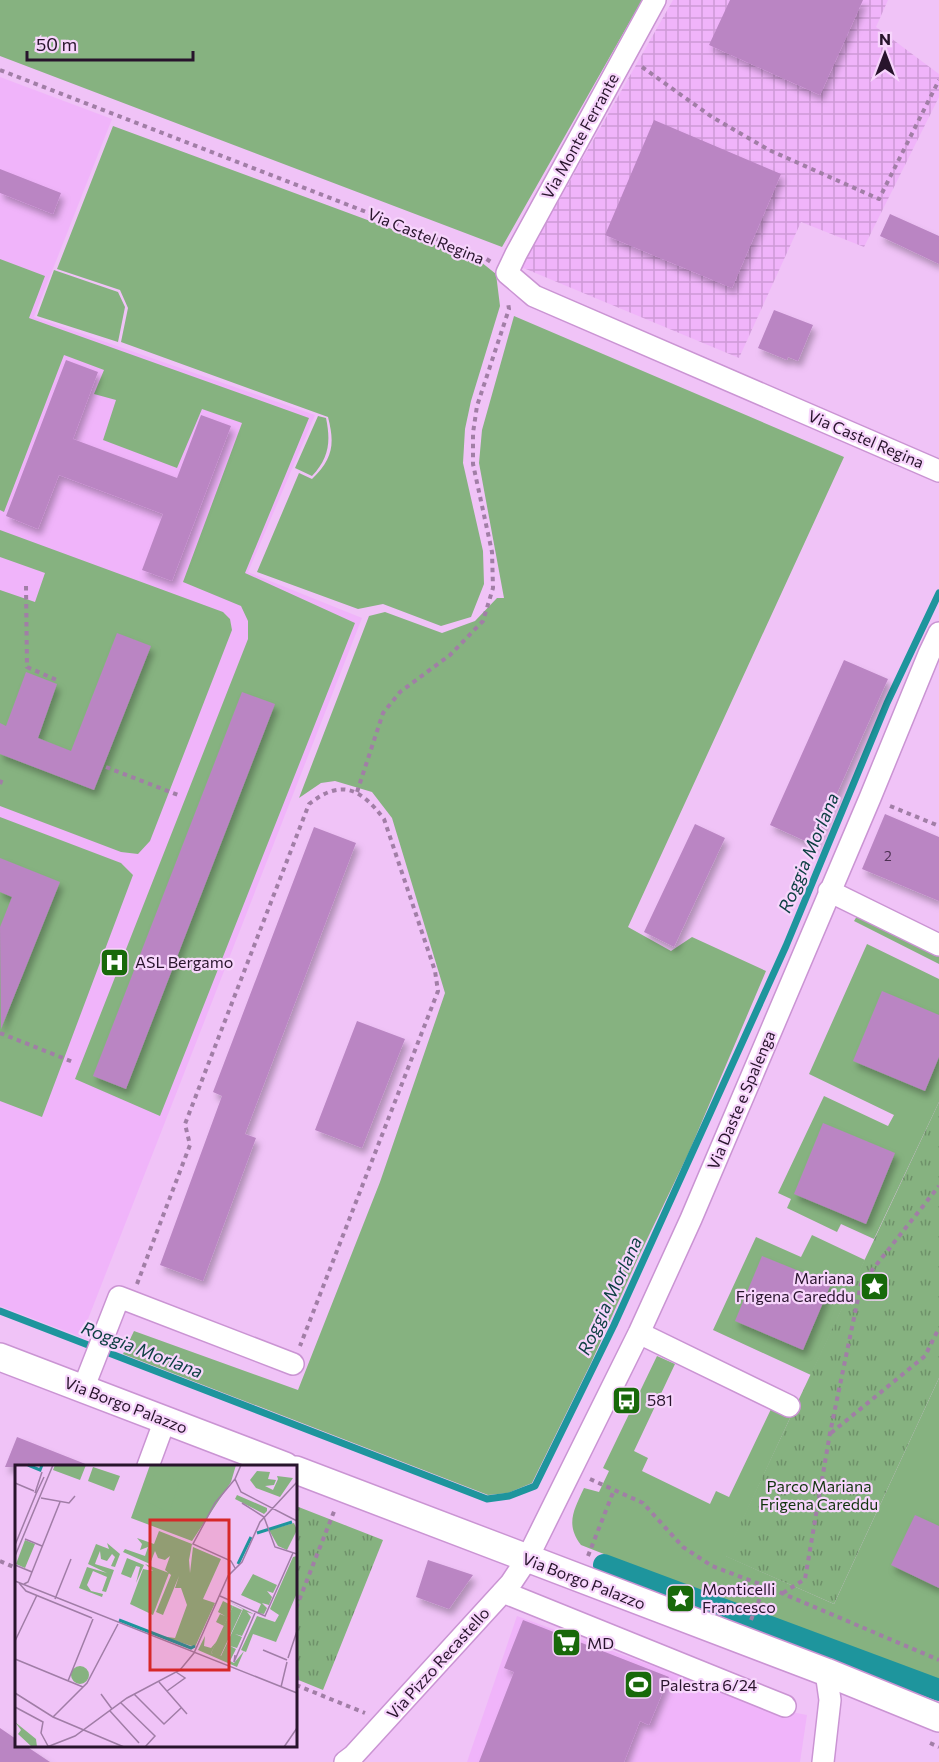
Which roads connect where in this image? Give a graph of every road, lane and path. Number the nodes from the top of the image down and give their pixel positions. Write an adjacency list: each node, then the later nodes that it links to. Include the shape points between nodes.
1 (655, 0): 2 (street, Via Monte Ferrante)
2 (625, 55): 4 (path, via 712,117 769,150 879,199); 5 (street, Via Monte Ferrante)
3 (0, 70): 5 (path, Via Castel Regina, via 485,258)
4 (939, 80)
5 (507, 273): 6 (street, Via Castel Regina, via 534,296); 13 (path, via 509,309 477,406 473,433 473,464 492,552 493,588 483,621 461,645 400,692 383,713)
6 (939, 471)
7 (26, 586): 9 (path, via 27,667)
8 (939, 633): 15 (street, Via Daste e Spalenga)
9 (59, 681)
10 (106, 767): 14 (path)
11 (3, 776): 12 (path)
12 (0, 784)
13 (357, 792): 22 (path, via 340,789 322,794 309,804 185,1124 190,1145); 26 (path, via 371,801 384,819 435,971 438,991)
14 (178, 795)
15 (870, 798): 16 (path); 17 (street, Via Daste e Spalenga)
16 (939, 826)
17 (829, 891): 18 (street); 24 (street, Via Daste e Spalenga)
18 (939, 945)
19 (0, 1033): 20 (path)
20 (73, 1062)
21 (939, 1186): 30 (path, via 861,1284)
22 (130, 1301): 26 (street); 27 (street, via 119,1297)
23 (939, 1328): 30 (path, via 925,1356)
24 (639, 1333): 28 (street); 38 (street, Via Daste e Spalenga)
25 (0, 1357): 27 (main road, Via Borgo Palazzo)
26 (293, 1364)
27 (86, 1381): 29 (main road, Via Borgo Palazzo)
28 (789, 1406)
29 (165, 1420): 31 (main road, Via Borgo Palazzo); 32 (street)
30 (830, 1433): 44 (path, via 805,1579)
31 (256, 1461): 33 (main road, Via Borgo Palazzo)
32 (149, 1465)
33 (275, 1465)
34 (297, 1470): 36 (main road, Via Borgo Palazzo)
35 (586, 1477): 37 (path)
36 (342, 1489): 38 (main road, Via Borgo Palazzo); 45 (path)
37 (614, 1490): 41 (path); 42 (path, via 643,1503 683,1547 712,1566)
38 (528, 1559): 41 (main road, Via Borgo Palazzo); 43 (street, Via Pizzo Recastello)
39 (0, 1561): 40 (path)
40 (15, 1568)
41 (578, 1579): 48 (main road, Via Borgo Palazzo)
42 (765, 1586): 44 (path); 46 (path)
43 (503, 1592): 50 (street); 53 (street, Via Pizzo Recastello)
44 (782, 1593): 47 (path)
45 (297, 1605)
46 (753, 1616)
47 (939, 1660)
48 (826, 1672): 52 (main road, Via Borgo Palazzo); 54 (street, via 830,1700)
49 (297, 1686): 51 (path)
50 (785, 1706)
51 (374, 1717)
52 (939, 1718)
53 (345, 1762)
54 (823, 1762)

